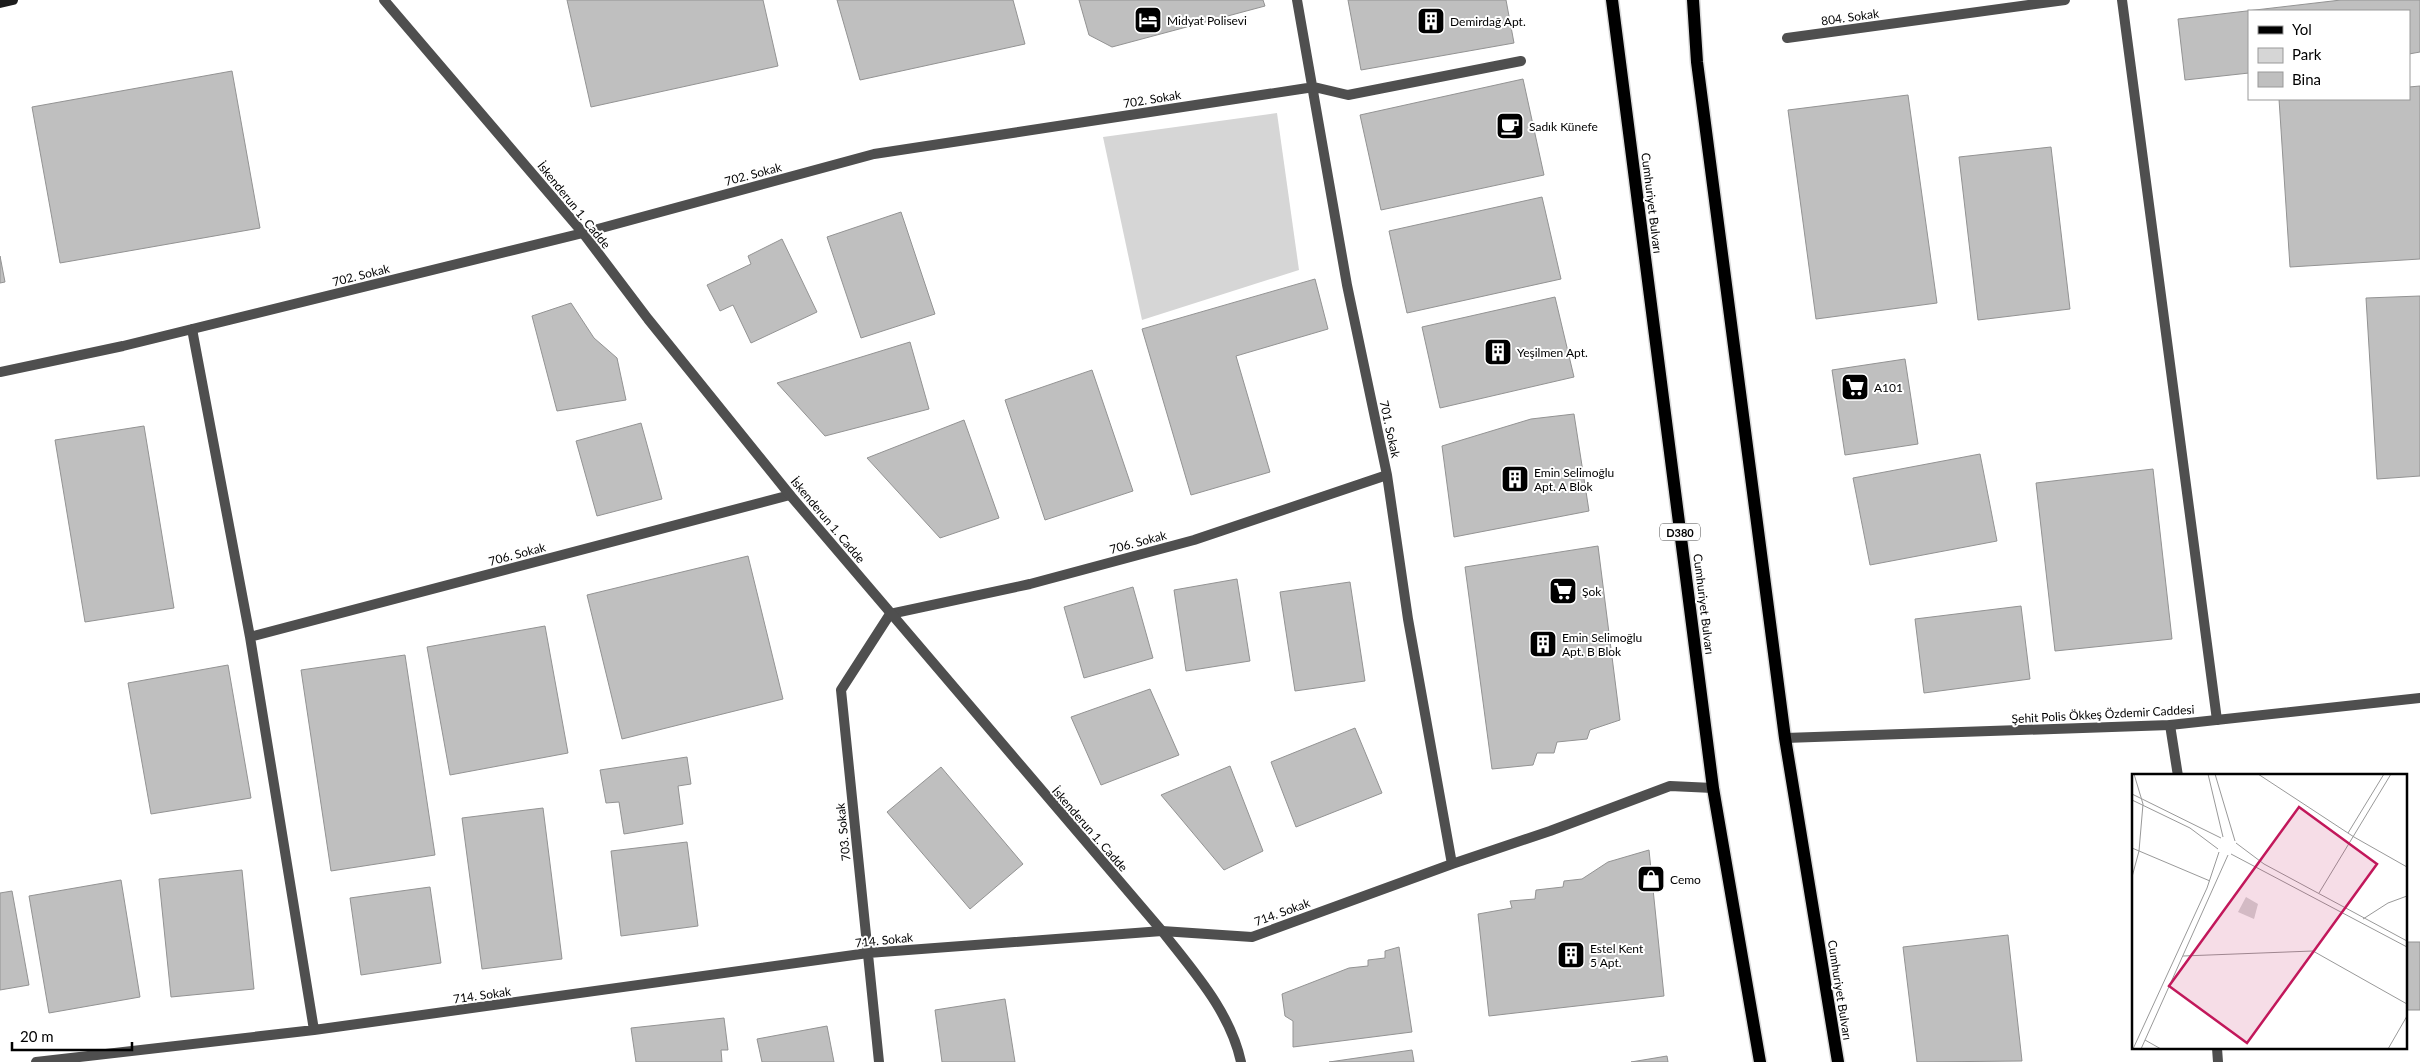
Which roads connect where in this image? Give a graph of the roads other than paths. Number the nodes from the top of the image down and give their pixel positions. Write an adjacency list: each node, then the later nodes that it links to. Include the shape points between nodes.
1 (13, 0): 8 (main road)
2 (384, 0): 12 (street, İskenderun 1. Cadde)
3 (1297, 0): 11 (street, 701. Sokak)
4 (1612, 0): 24 (main road, Cumhuriyet Bulvarı / D380)
5 (1693, 0): 22 (main road, Cumhuriyet Bulvarı, via 1697,62)
6 (2065, 0): 9 (street, 804. Sokak)
7 (2122, 0): 20 (street)
8 (0, 3)
9 (1787, 38)
10 (1521, 61): 11 (street, 702. Sokak, via 1348,95)
11 (1314, 87): 12 (street, 702. Sokak, via 874,154); 15 (street, 701. Sokak, via 1347,284)
12 (583, 234): 13 (street, 702. Sokak); 16 (street, İskenderun 1. Cadde)
13 (192, 330): 14 (street, 702. Sokak); 18 (street)
14 (0, 372)
15 (1387, 475): 17 (street, 706. Sokak, via 1194,540 1030,584); 25 (street, 701. Sokak, via 1408,619)
16 (790, 495): 17 (street, İskenderun 1. Cadde); 18 (street, 706. Sokak)
17 (890, 614): 26 (street, İskenderun 1. Cadde); 27 (street, 703. Sokak, via 841,690)
18 (250, 638): 28 (street)
19 (2420, 698): 20 (street, Şehit Polis Ökkeş Özdemir Caddesi)
20 (2217, 720): 21 (street, Şehit Polis Ökkeş Özdemir Caddesi)
21 (2170, 725): 22 (street, Şehit Polis Ökkeş Özdemir Caddesi); 23 (street)
22 (1785, 738): 33 (main road, Cumhuriyet Bulvarı)
23 (2178, 774)
24 (1713, 788): 25 (street, 714. Sokak, via 1670,786); 32 (main road, Cumhuriyet Bulvarı / D380)
25 (1452, 864): 26 (street, 714. Sokak, via 1252,936)
26 (1162, 931): 27 (street, 714. Sokak); 31 (street, İskenderun 1. Cadde, via 1214,999)
27 (868, 954): 28 (street, 714. Sokak); 30 (street, 703. Sokak)
28 (314, 1030): 29 (street, 714. Sokak)
29 (36, 1062)
30 (879, 1062)
31 (1241, 1062)
32 (1760, 1062)
33 (1838, 1062)

